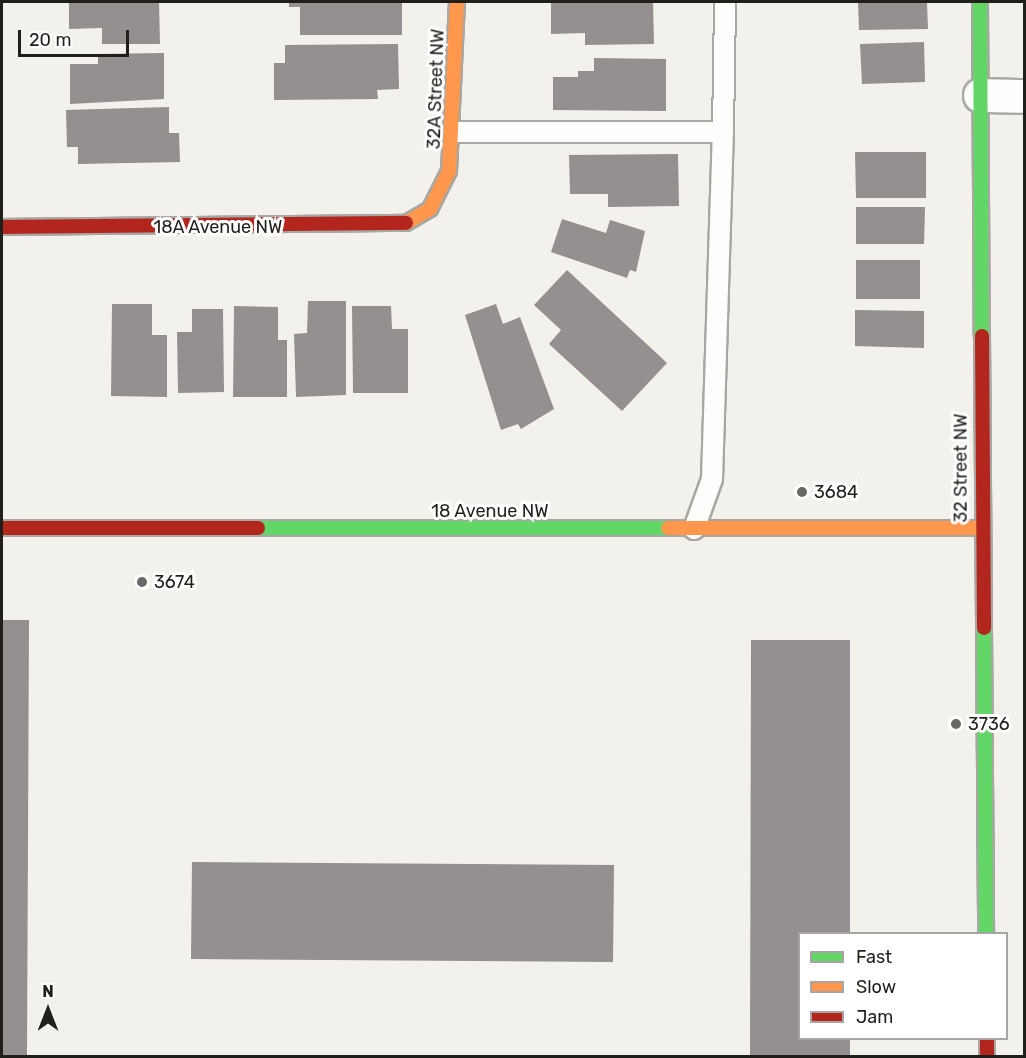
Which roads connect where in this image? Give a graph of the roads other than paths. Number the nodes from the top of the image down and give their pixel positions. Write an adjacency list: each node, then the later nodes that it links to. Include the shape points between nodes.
1 (457, 2): 6 (street, 32A Street NW)
2 (725, 2): 7 (lane)
3 (980, 2): 4 (street, 32 Street NW)
4 (980, 95): 5 (street); 11 (street, 32 Street NW)
5 (1024, 96)
6 (454, 132): 7 (lane); 8 (street, 32A Street NW, via 450,171)
7 (723, 132): 12 (lane, via 712,479)
8 (430, 208): 9 (street, 18A Avenue NW, via 406,223 384,228)
9 (2, 226)
10 (2, 528): 12 (street, 18 Avenue NW)
11 (979, 528): 12 (street, 18 Avenue NW); 13 (street, 32 Street NW)
12 (694, 529)
13 (986, 932)
14 (987, 1040): 15 (street)
15 (987, 1056)

